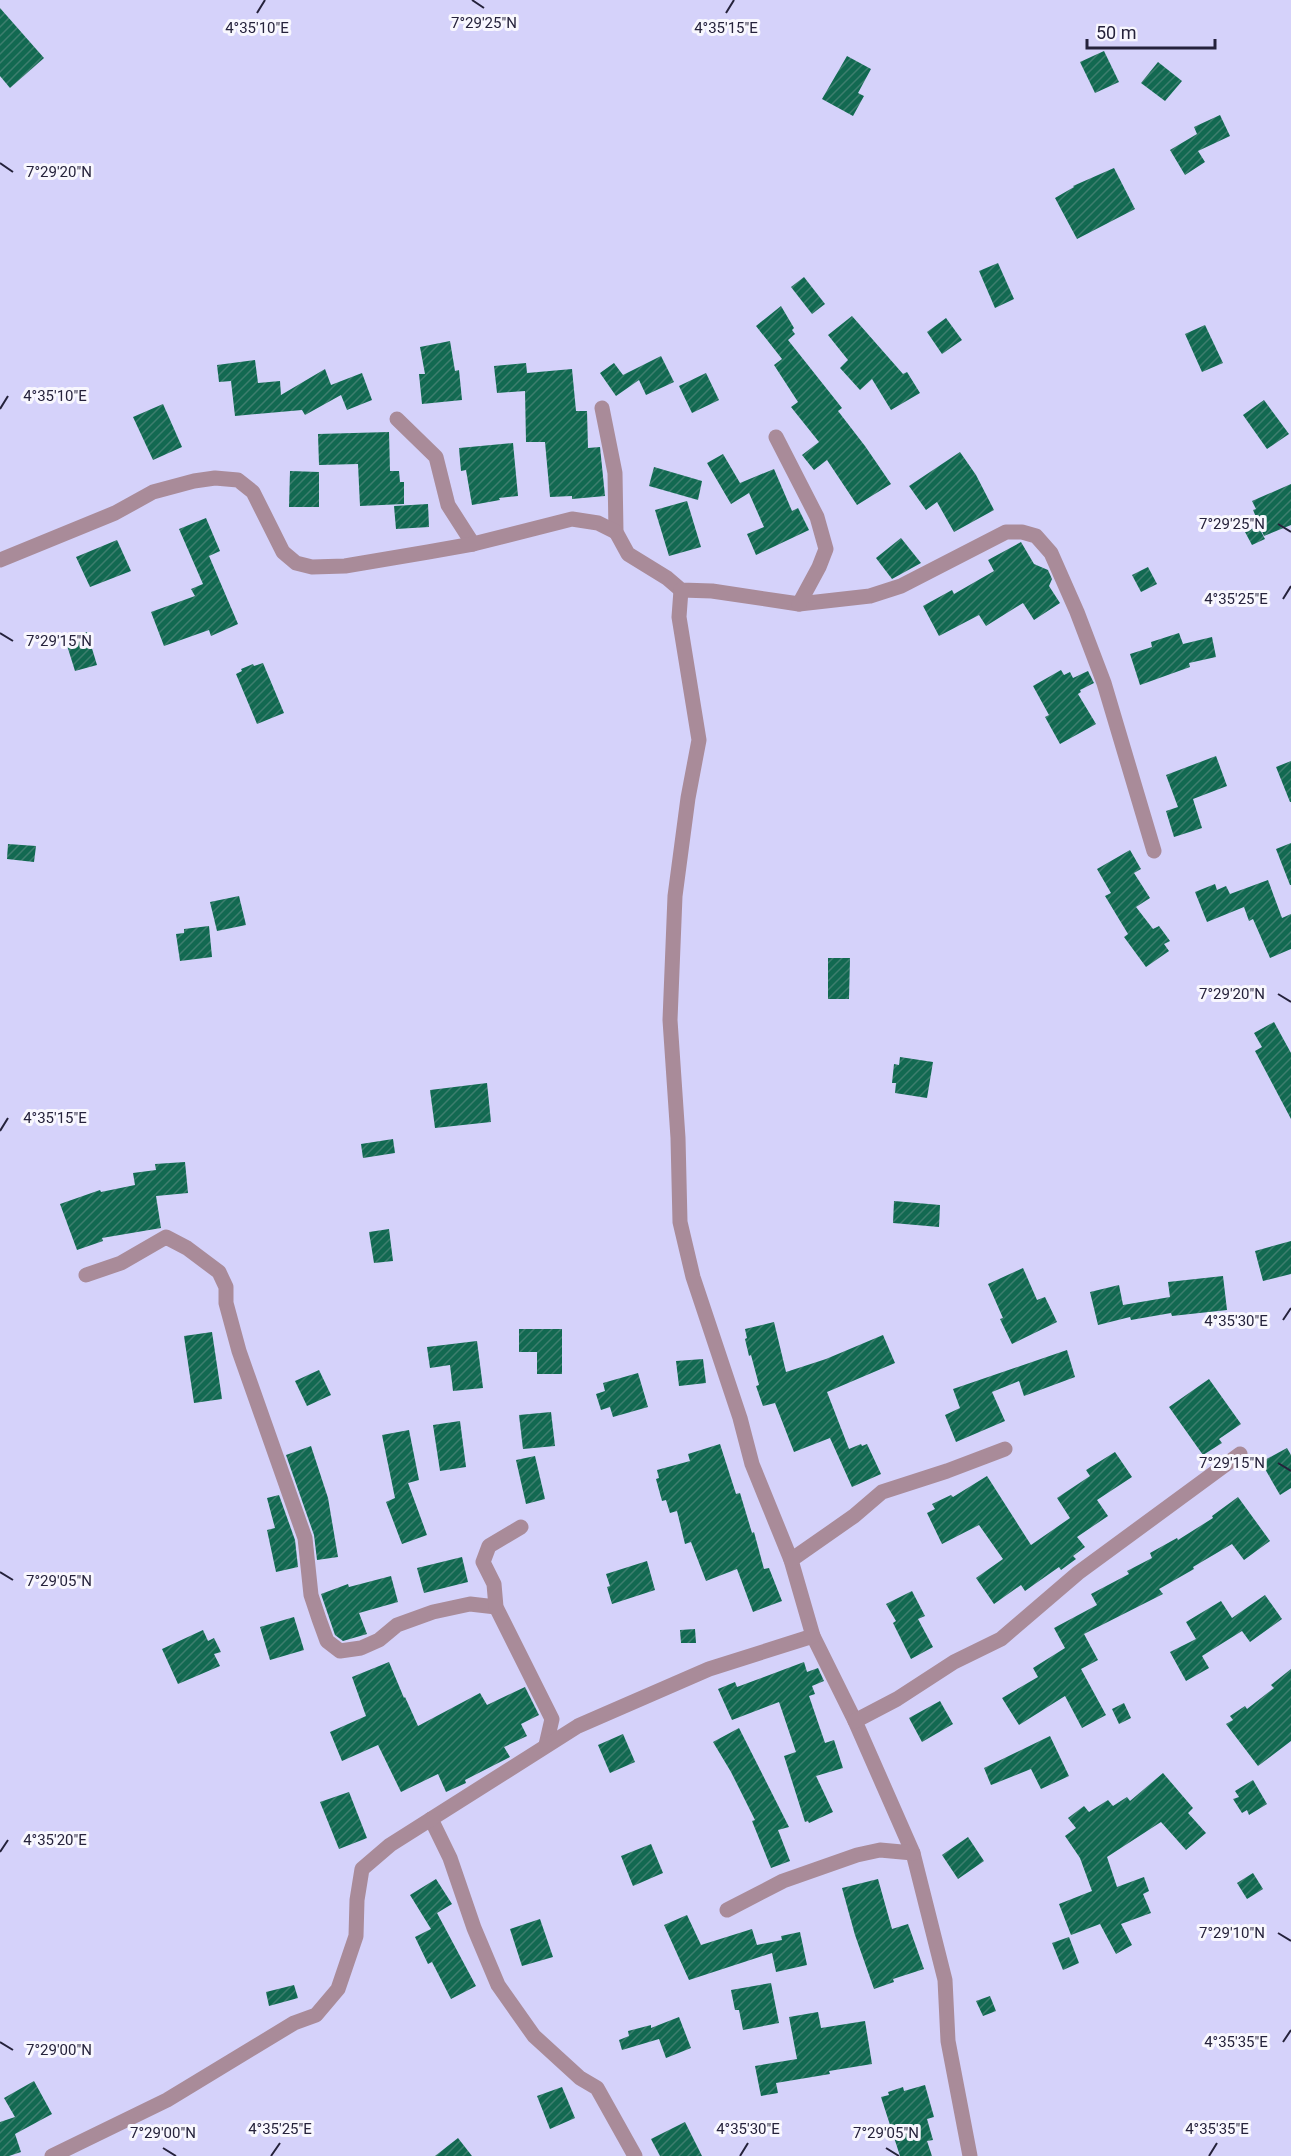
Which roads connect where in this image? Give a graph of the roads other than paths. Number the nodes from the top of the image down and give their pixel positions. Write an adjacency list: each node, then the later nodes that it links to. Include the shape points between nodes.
1 (602, 408): 4 (street, via 615,472)
2 (397, 419): 5 (street, via 435,457 448,505)
3 (776, 437): 8 (street, via 817,517 826,549)
4 (616, 532): 5 (street, via 598,523 572,519); 7 (street, via 628,554)
5 (473, 544): 6 (street, via 345,566 312,567 296,563 283,552 253,492 238,480 215,478 153,492)
6 (0, 560)
7 (681, 590): 8 (street); 14 (street, via 679,617 699,740 675,896 670,1020 680,1222 693,1277 752,1464)
8 (799, 604): 9 (street, via 870,596 901,586 1006,532 1036,536 1051,553 1085,632)
9 (1154, 851)
10 (86, 1275): 15 (street, via 121,1263 166,1237 219,1272 226,1287 234,1334 305,1538 311,1595 327,1641 340,1651 361,1648 397,1625 433,1612 470,1604)
11 (1005, 1449): 14 (street, via 882,1492)
12 (1240, 1454): 18 (street, via 1078,1574 1000,1639)
13 (522, 1527): 15 (street, via 489,1546 485,1554 483,1562 494,1584)
14 (791, 1560): 16 (street)
15 (496, 1607): 17 (street)
16 (813, 1636): 18 (street); 19 (street, via 709,1669)
17 (552, 1719): 19 (street); 20 (street)
18 (855, 1721): 22 (street)
19 (578, 1726): 20 (street)
20 (546, 1745): 21 (street)
21 (431, 1819): 24 (street, via 390,1845 362,1869 356,1936 338,1989 316,2014 294,2023 167,2100); 25 (street, via 450,1857 498,1985 534,2036 580,2078 597,2088)
22 (913, 1853): 23 (street, via 880,1850 857,1855 783,1881); 26 (street, via 945,1980 948,2041)
23 (727, 1910)
24 (52, 2156)
25 (635, 2156)
26 (970, 2156)

